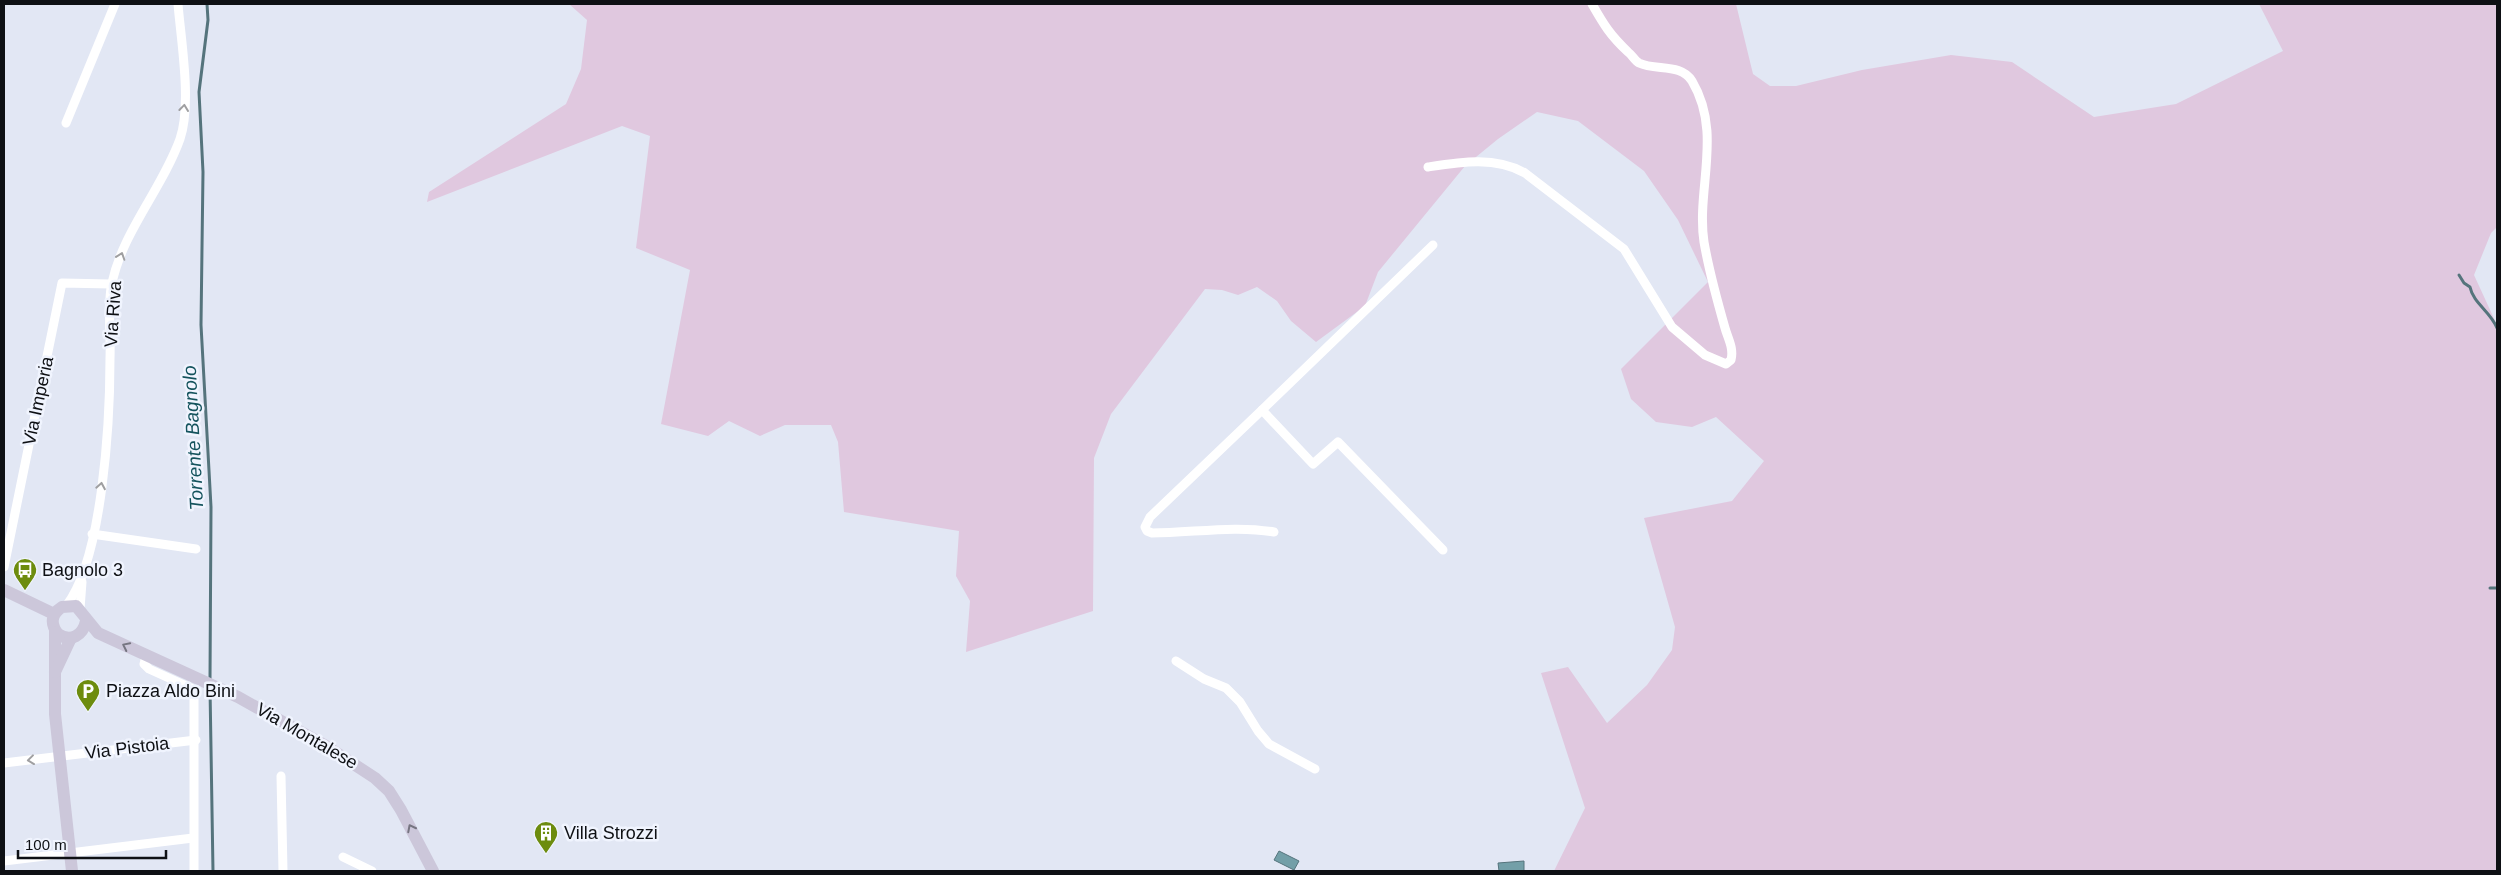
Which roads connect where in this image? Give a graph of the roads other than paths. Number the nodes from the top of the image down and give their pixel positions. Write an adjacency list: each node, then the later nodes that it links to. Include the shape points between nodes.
1 (115, 4): 4 (street)
2 (178, 4): 7 (street, Via Riva, one-way to 2, via 125,246 158,188 180,138 186,92)
3 (1592, 4): 5 (street, via 1609,34 1639,62 1679,71 1691,80 1698,96 1709,153 1702,218 1704,242 1732,360 1726,364 1717,362 1678,332 1664,316 1624,249 1525,173 1510,165 1486,162)
4 (66, 122)
5 (1428, 167)
6 (1432, 244): 8 (street)
7 (111, 284): 10 (street, Via Riva, one-way to 7, via 105,459); 13 (street, Via Imperia, via 62,283)
8 (1262, 410): 9 (street, via 1150,517 1145,527 1152,533 1252,528); 12 (street, via 1313,464 1338,442)
9 (1274, 532)
10 (92, 534): 11 (street); 14 (street, Via Riva)
11 (196, 549)
12 (1443, 550)
13 (4, 567)
14 (82, 577): 16 (street, Via Riva); 18 (street, Via Riva)
15 (4, 590): 17 (street)
16 (66, 606): 17 (street); 18 (street, Via Montalese)
17 (54, 614): 19 (street, via 52,622)
18 (83, 615): 20 (street, via 84,629); 21 (street, Via Montalese, one-way to 18, via 98,633)
19 (56, 632): 20 (street); 23 (street)
20 (71, 638): 23 (street)
21 (146, 656): 24 (street, via 144,664 148,669 191,688 194,693); 37 (street, Via Montalese, one-way to 21, via 401,810 389,791 375,778 290,724 216,686)
22 (1176, 661): 27 (street, via 1204,679 1226,688 1240,702 1269,744)
23 (54, 674): 25 (street)
24 (196, 740): 25 (street, Via Pistoia); 29 (street)
25 (59, 756): 26 (street, Via Pistoia, one-way to 26); 30 (street)
26 (4, 763)
27 (1315, 769)
28 (281, 776): 35 (street)
29 (193, 838): 30 (street); 34 (street)
30 (70, 852): 32 (street); 33 (street)
31 (343, 857): 36 (street)
32 (4, 861)
33 (72, 871)
34 (194, 871)
35 (283, 871)
36 (372, 871)
37 (433, 871)

